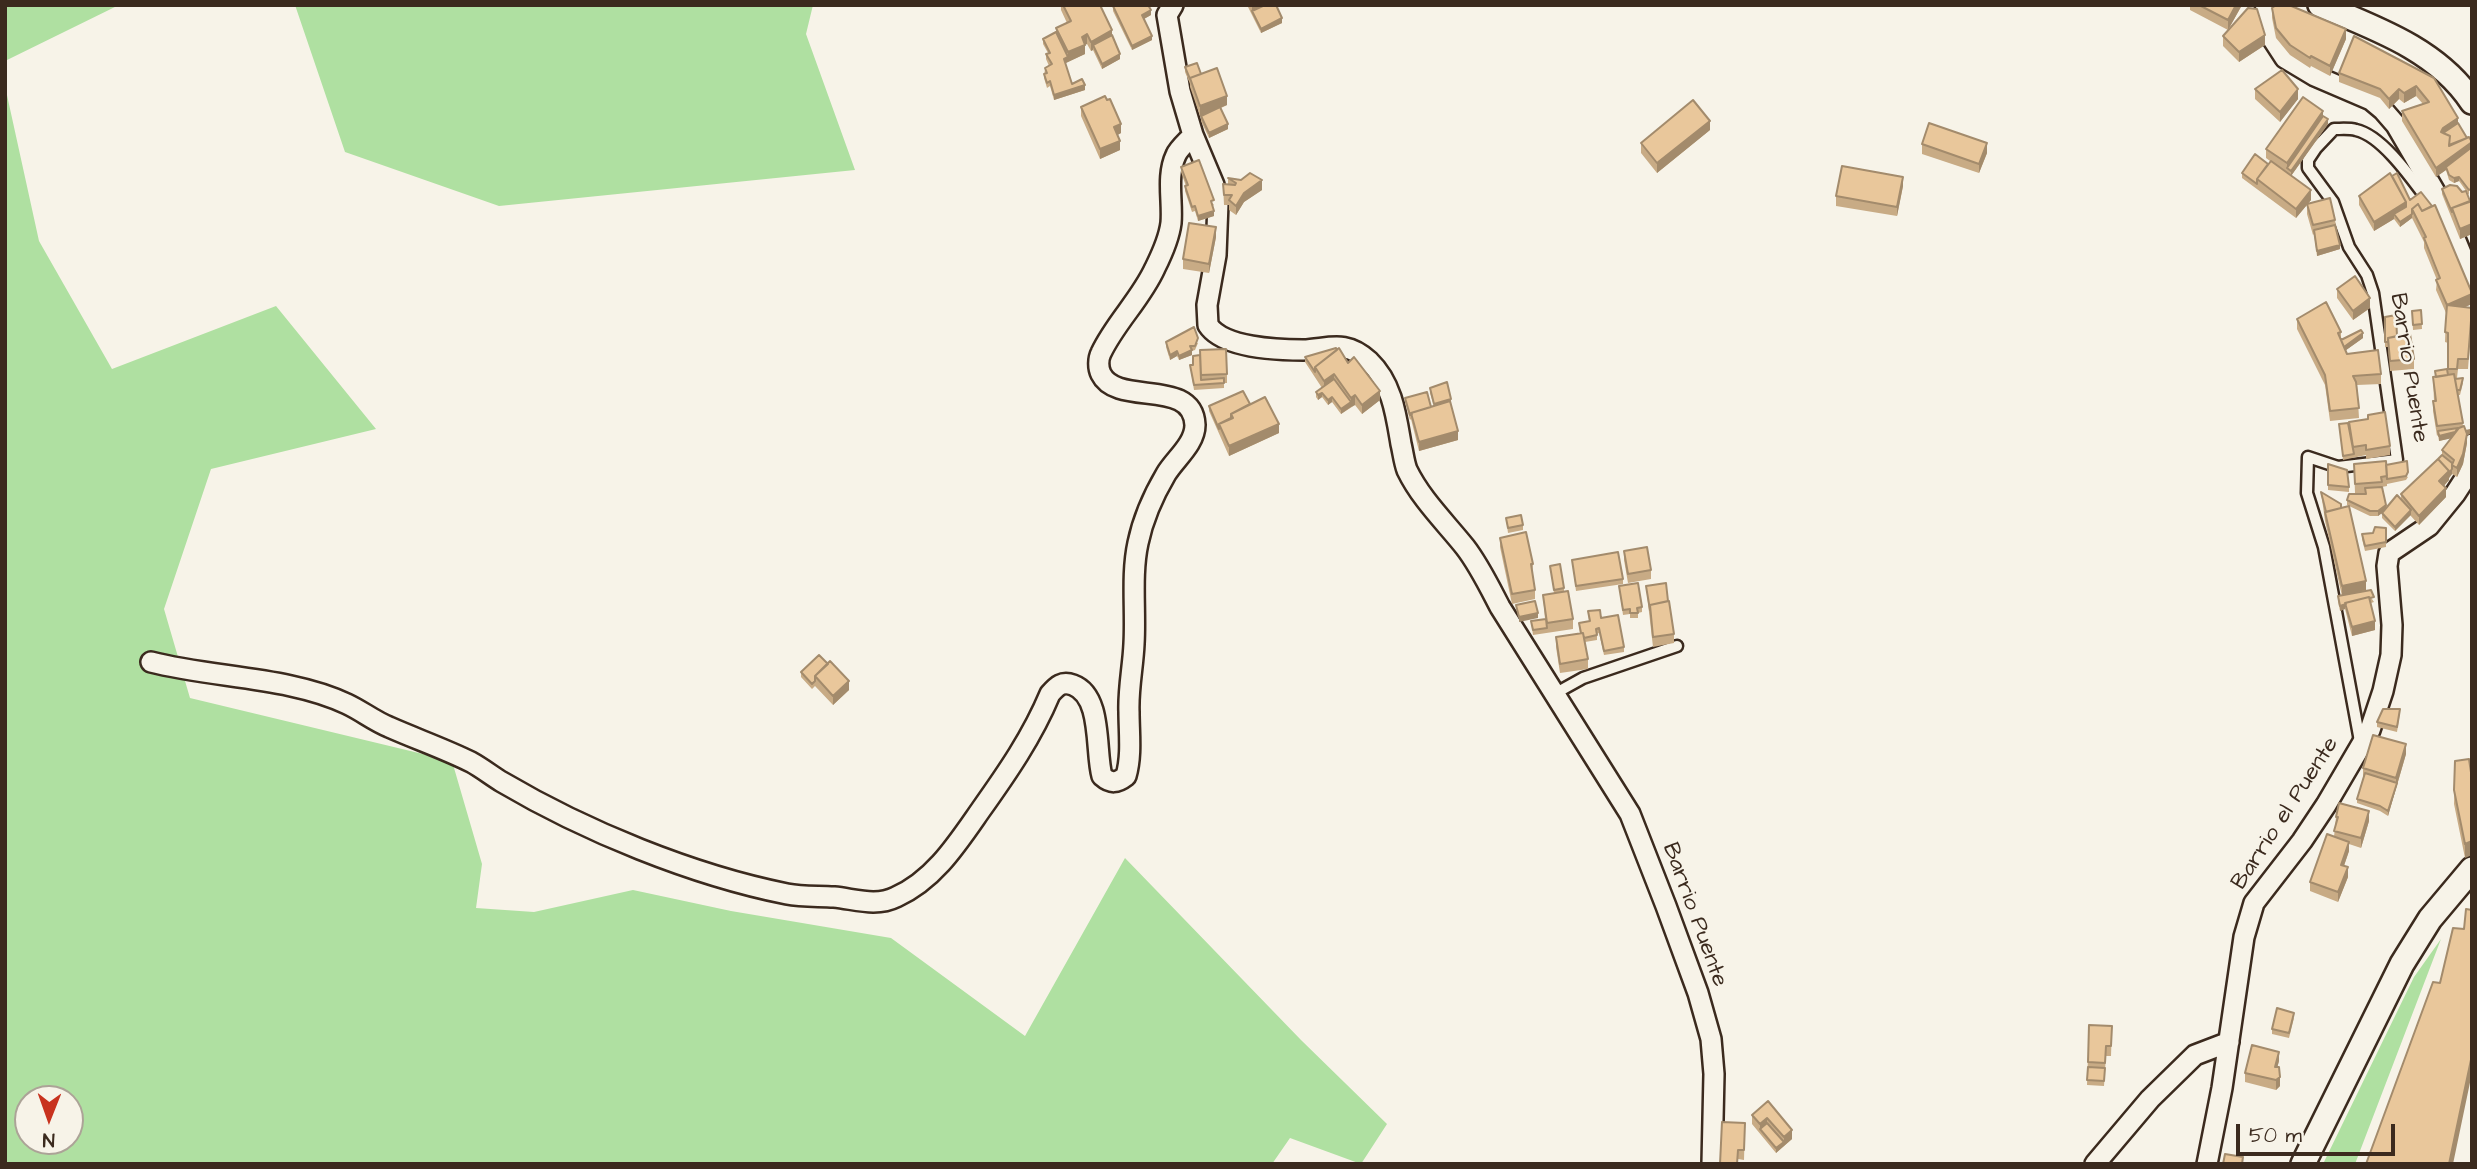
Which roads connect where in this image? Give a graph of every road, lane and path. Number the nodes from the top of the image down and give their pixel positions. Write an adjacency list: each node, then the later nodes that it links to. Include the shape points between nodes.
1 (2266, 5): 6 (street, via 2270,35 2286,58 2371,100 2396,125)
2 (2319, 5): 4 (street, via 2436,61)
3 (1168, 8): 5 (street, Barrio Puente, via 1174,65)
4 (2472, 102)
5 (1193, 135): 10 (street, via 1176,154 1171,173 1171,223 1165,248 1141,296 1100,355 1098,367 1111,385 1178,400 1193,414 1195,425 1194,435 1150,505 1137,547 1126,776 1115,782 1102,776 1095,718 1087,696 1068,683 1058,685 1018,759 955,846 939,867 897,897 862,902 788,894 713,875 608,835 472,762 388,727 348,704 318,693); 11 (street, Barrio Puente, via 1219,203 1206,319 1212,331 1238,343 1306,350 1345,347 1368,360 1394,401 1406,468 1485,577)
6 (2452, 229): 7 (street); 12 (lane, Barrio Puente, via 2369,135 2355,129 2334,129 2308,160 2308,169 2333,202 2373,293 2397,460 2338,467 2308,457 2307,493 2324,547)
7 (2472, 280)
8 (2472, 444): 12 (street, Barrio el Puente, via 2466,477 2455,494 2429,526 2389,553 2391,655 2383,691)
9 (1677, 646): 11 (lane, via 1583,678)
10 (152, 662)
11 (1559, 698): 15 (street, Barrio Puente, via 1630,814 1698,993 1711,1039 1714,1074)
12 (2361, 746): 14 (street, Barrio el Puente, via 2308,832 2254,903 2244,937)
13 (2472, 870): 18 (street, via 2430,919 2402,964)
14 (2228, 1042): 16 (street, via 2195,1055); 17 (street, Barrio el Puente)
15 (1712, 1164)
16 (2095, 1164)
17 (2207, 1164)
18 (2303, 1164)

